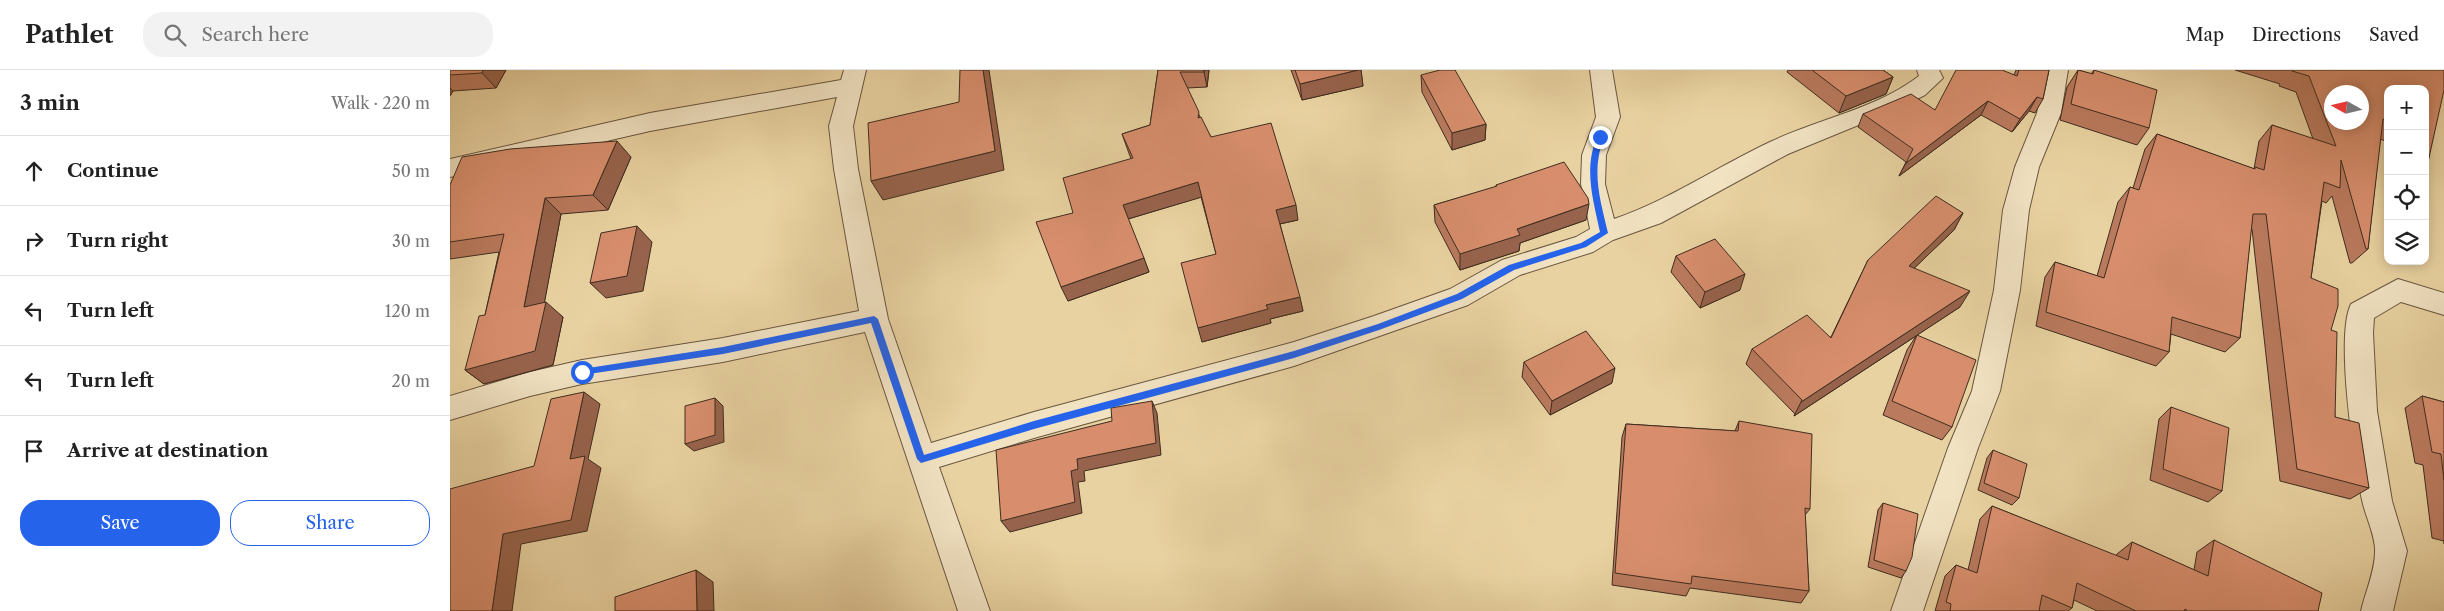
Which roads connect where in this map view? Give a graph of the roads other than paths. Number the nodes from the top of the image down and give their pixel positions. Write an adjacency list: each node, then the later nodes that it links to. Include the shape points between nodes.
1 (1601, 70): 6 (street, via 1608,117 1594,155 1593,184)
2 (1928, 70): 6 (street, via 1931,78 1902,97 1779,148 1652,216)
3 (2057, 70): 12 (street, via 2048,113 2027,167 2016,210 2007,290 1986,391)
4 (853, 78): 5 (street); 8 (street, via 841,126)
5 (450, 168)
6 (1604, 233): 10 (street, via 1584,245 1511,267 1459,297 1379,326 1294,354)
7 (2444, 304): 13 (street, via 2398,290 2361,312 2362,411 2377,502 2391,551)
8 (874, 319): 9 (street, via 723,350 582,372); 10 (street)
9 (450, 408)
10 (921, 459): 11 (street)
11 (974, 611)
12 (1907, 611)
13 (2377, 611)

